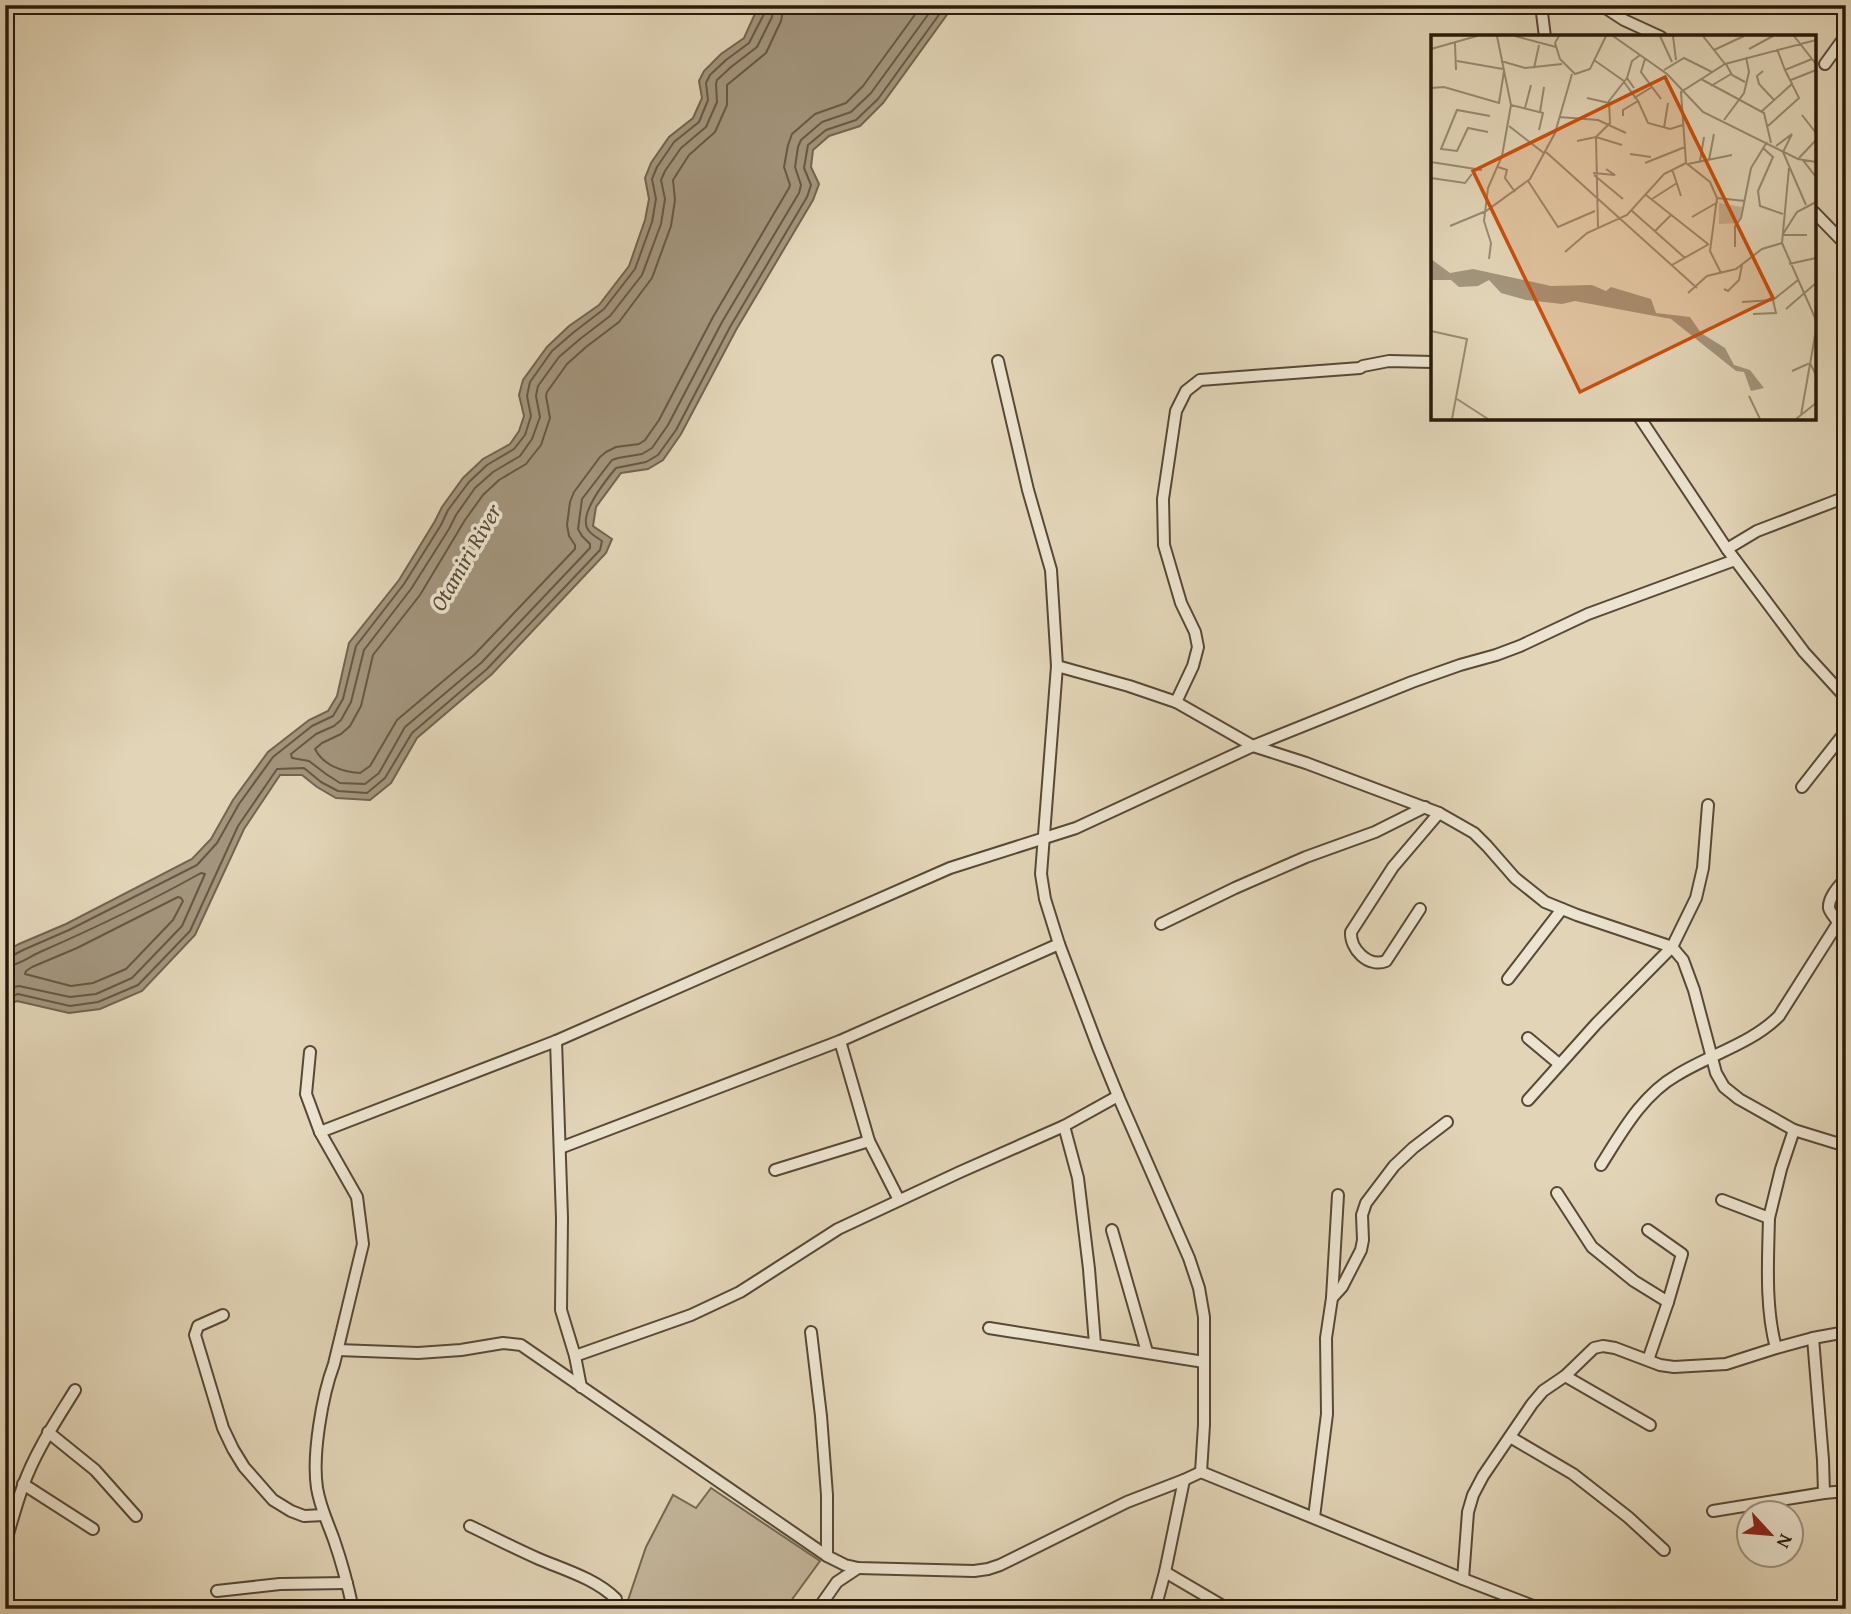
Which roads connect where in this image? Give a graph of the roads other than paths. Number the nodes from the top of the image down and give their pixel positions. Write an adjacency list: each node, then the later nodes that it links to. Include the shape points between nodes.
1 (1541, 5): 3 (street)
2 (1601, 5): 4 (street)
3 (1545, 35)
4 (1657, 35)
5 (1846, 35): 6 (street)
6 (1825, 64)
7 (1816, 214): 8 (street)
8 (1846, 245)
9 (998, 361): 15 (street, via 1051,570)
10 (1431, 362): 17 (street, via 1389,361 1360,368 1200,380 1186,391 1176,411 1163,499 1164,545 1198,647)
11 (1641, 420): 13 (street)
12 (1846, 497): 13 (street, via 1757,531)
13 (1727, 549): 14 (street)
14 (1735, 560): 16 (street, via 1804,652); 19 (street)
15 (1057, 666): 17 (street); 24 (street)
16 (1846, 698)
17 (1176, 702): 19 (street)
18 (1846, 731): 20 (street)
19 (1253, 746): 22 (street); 24 (street, via 1076,828)
20 (1802, 788)
21 (1708, 804): 30 (street, via 1696,898)
22 (1425, 807): 23 (street); 28 (street)
23 (1439, 813): 26 (street, via 1393,867 1351,932 1356,951 1369,961 1385,961); 27 (street, via 1474,833 1515,878 1545,902)
24 (1044, 838): 29 (street, via 1041,874); 33 (street, via 950,868)
25 (1846, 878): 36 (street, via 1829,905 1838,923 1779,1016 1749,1038)
26 (1420, 909)
27 (1562, 909): 30 (street); 31 (street)
28 (1161, 923)
29 (1059, 944): 34 (street); 38 (street)
30 (1672, 947): 36 (street, via 1683,960 1694,990); 37 (street)
31 (1508, 979)
32 (1528, 1038): 37 (street)
33 (556, 1041): 43 (street); 46 (street)
34 (840, 1041): 44 (street); 46 (street)
35 (310, 1052): 43 (street, via 306,1094)
36 (1711, 1056): 42 (street, via 1724,1087); 47 (street, via 1658,1088)
37 (1559, 1064): 39 (street)
38 (1118, 1096): 41 (street); 69 (street, via 1199,1288)
39 (1528, 1100)
40 (1447, 1122): 56 (street, via 1394,1166 1366,1203 1361,1250)
41 (1064, 1126): 51 (street); 63 (street, via 1079,1178)
42 (1794, 1130): 45 (street); 53 (street)
43 (320, 1132): 65 (street, via 357,1197 363,1244)
44 (869, 1141): 48 (street); 51 (street)
45 (1846, 1146)
46 (560, 1148): 67 (street, via 561,1310)
47 (1601, 1165)
48 (775, 1170)
49 (1557, 1193): 57 (street, via 1592,1247)
50 (1338, 1195): 56 (street)
51 (899, 1200): 67 (street, via 838,1229 740,1292 691,1315)
52 (1722, 1200): 53 (street)
53 (1769, 1218): 64 (street, via 1768,1269)
54 (1112, 1230): 66 (street)
55 (1648, 1230): 57 (street, via 1682,1254)
56 (1332, 1298): 84 (street, via 1326,1338 1327,1415)
57 (1668, 1302): 68 (street)
58 (223, 1315): 82 (street, via 198,1326 195,1335 233,1449 273,1500 304,1516)
59 (989, 1328): 63 (street)
60 (811, 1332): 89 (street, via 827,1495)
61 (1846, 1332): 62 (street)
62 (1813, 1338): 64 (street); 80 (street)
63 (1095, 1344): 66 (street)
64 (1776, 1348): 68 (street, via 1707,1366 1674,1367)
65 (338, 1350): 71 (street, via 418,1353 512,1343); 82 (street, via 316,1459)
66 (1147, 1352): 69 (street)
67 (575, 1356): 71 (street)
68 (1648, 1360): 70 (street, via 1603,1346 1594,1348)
69 (1204, 1362): 76 (street)
70 (1565, 1376): 73 (street); 75 (street, via 1543,1391)
71 (581, 1387): 89 (street)
72 (75, 1390): 74 (street)
73 (1650, 1425)
74 (48, 1433): 78 (street); 83 (street, via 95,1470)
75 (1510, 1437): 88 (street, via 1573,1474); 92 (street, via 1473,1495)
76 (1201, 1472): 77 (street); 84 (street)
77 (1184, 1480): 90 (street, via 1126,1502 988,1569); 91 (street)
78 (23, 1484): 86 (street); 87 (street)
79 (1846, 1491): 80 (street)
80 (1824, 1493): 81 (street)
81 (1713, 1511)
82 (324, 1515): 93 (street)
83 (136, 1516)
84 (1314, 1517): 92 (street)
85 (470, 1526): 96 (street, via 609,1592 616,1599)
86 (93, 1529)
87 (5, 1544)
88 (1664, 1550)
89 (827, 1556): 90 (street)
90 (858, 1568): 97 (street, via 837,1582)
91 (1165, 1572): 98 (street); 99 (street)
92 (1463, 1579): 100 (street)
93 (347, 1583): 94 (street); 95 (street)
94 (217, 1591)
95 (353, 1609)
96 (615, 1609)
97 (818, 1609)
98 (1155, 1609)
99 (1228, 1609)
100 (1541, 1609)

